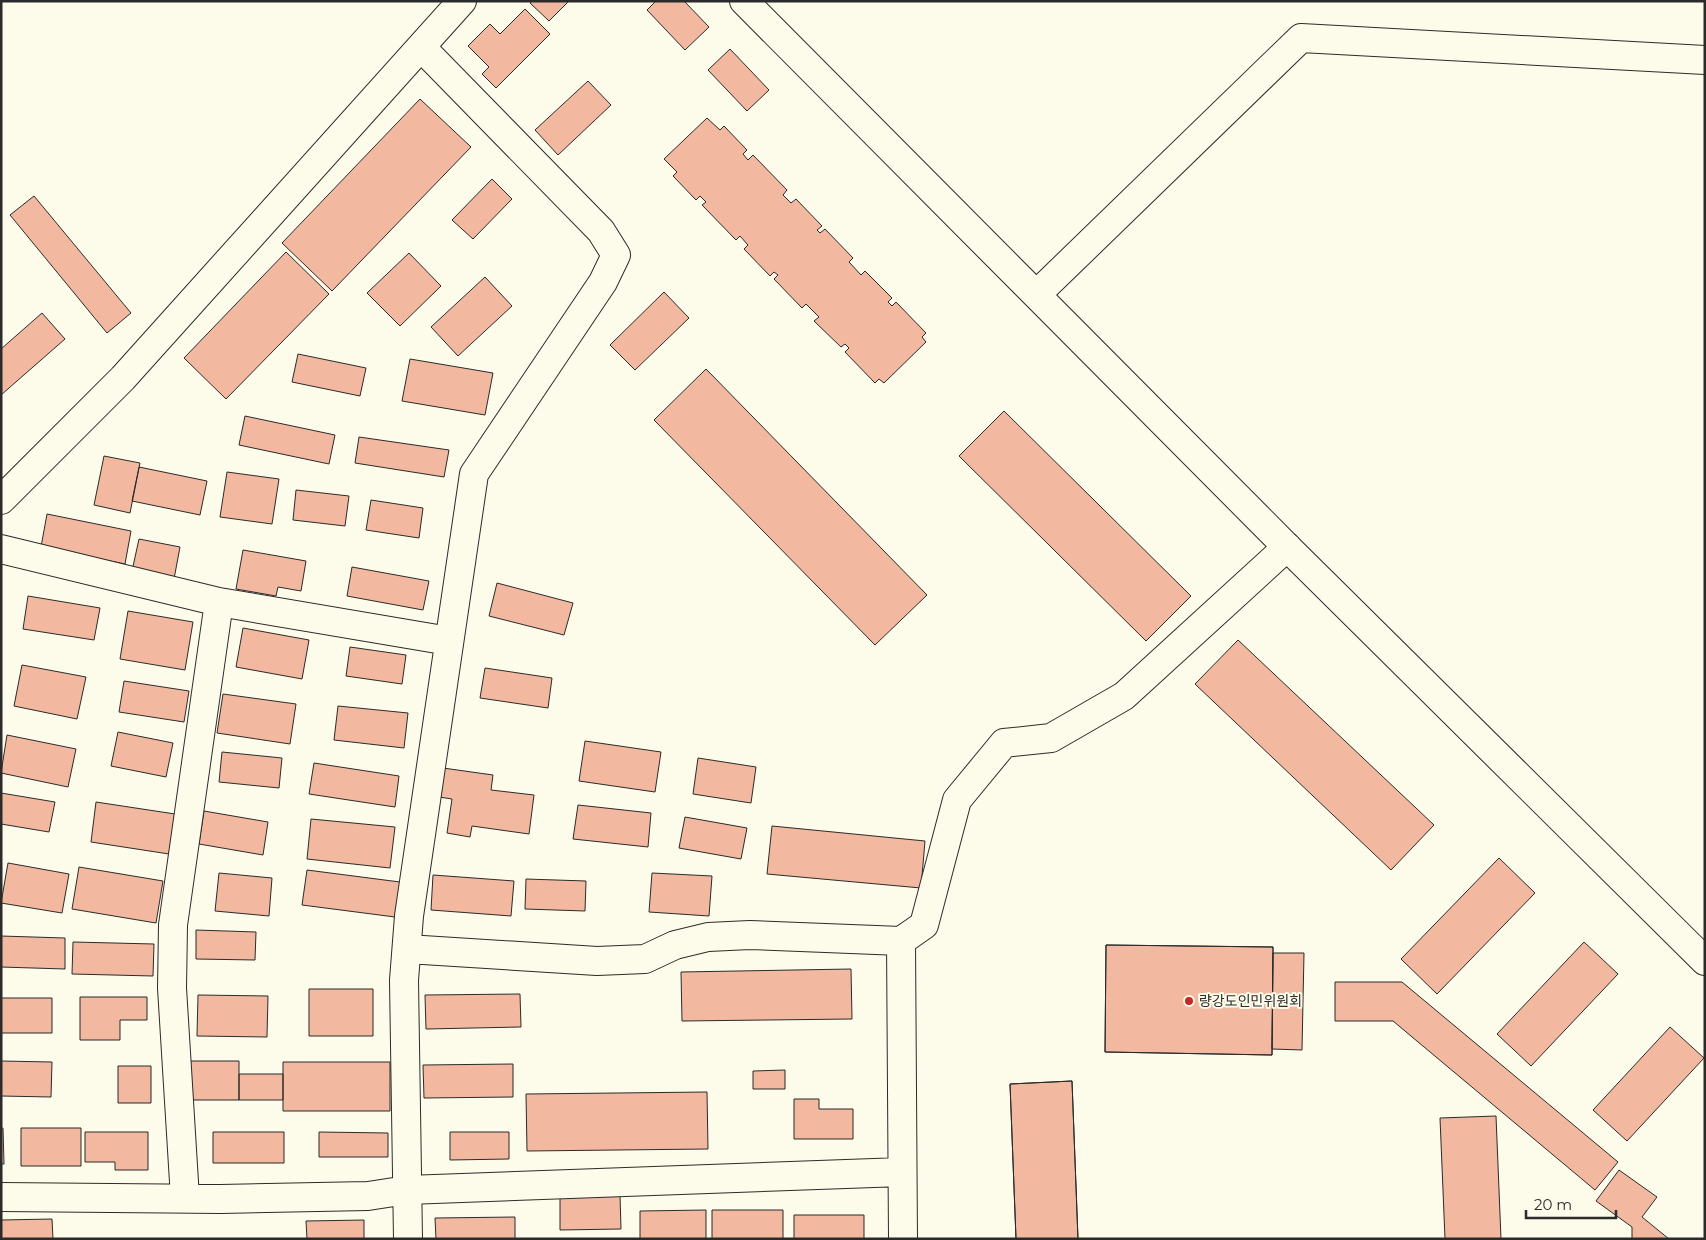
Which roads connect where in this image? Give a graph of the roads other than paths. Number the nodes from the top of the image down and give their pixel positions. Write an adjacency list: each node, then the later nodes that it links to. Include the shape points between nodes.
1 (462, 1): 3 (street)
2 (744, 1): 5 (street)
3 (422, 48): 6 (street, via 123,378); 10 (street, via 601,231 616,255 603,282 474,474)
4 (1705, 60): 5 (street, via 1300,38)
5 (1037, 294): 7 (street)
6 (1, 500)
7 (1287, 547): 11 (street, via 1124,696 1051,738 1004,743 957,800 924,925); 13 (street)
8 (1, 549): 9 (street)
9 (219, 602): 10 (street); 17 (street, via 173,925 172,988)
10 (448, 641): 12 (street)
11 (901, 941): 12 (street, via 750,935 708,937 675,945 645,959 597,961); 14 (street)
12 (407, 949): 15 (street, via 404,980)
13 (1705, 961)
14 (902, 1172): 15 (street); 19 (street)
15 (407, 1190): 17 (street, via 368,1196); 18 (street)
16 (1, 1197): 17 (street)
17 (185, 1198)
18 (408, 1239)
19 (903, 1239)

